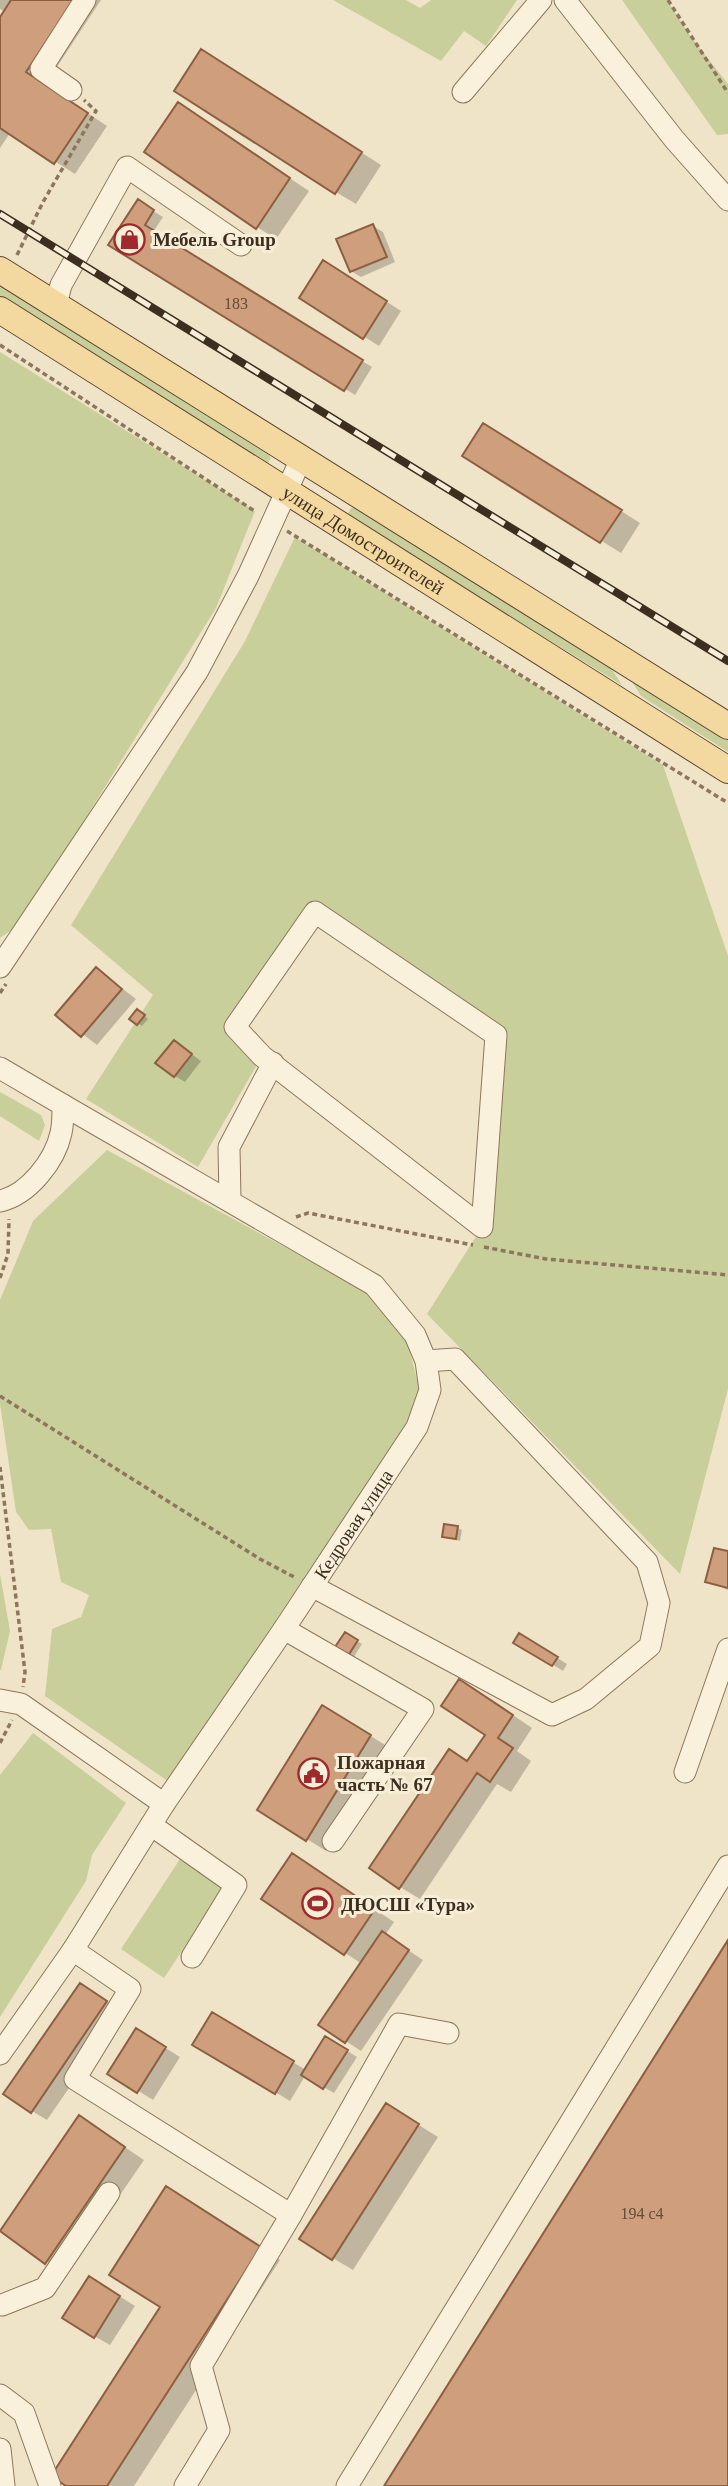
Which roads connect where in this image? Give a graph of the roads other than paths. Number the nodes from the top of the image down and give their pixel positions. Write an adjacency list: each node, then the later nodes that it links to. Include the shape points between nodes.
1 (85, 0): 4 (street, via 41,69)
2 (541, 0): 5 (street)
3 (565, 0): 6 (street)
4 (71, 90)
5 (463, 92)
6 (724, 188)
7 (241, 245): 9 (street, via 127,167 69,270)
8 (8, 263): 9 (main road, улица Домостроителей)
9 (56, 305): 11 (main road, улица Домостроителей)
10 (0, 310): 12 (main road, улица Домостроителей)
11 (301, 459): 12 (street); 13 (main road, улица Домостроителей)
12 (286, 491): 14 (main road, улица Домостроителей); 15 (street, via 197,672)
13 (728, 726)
14 (728, 770)
15 (0, 967)
16 (273, 1063): 16 (street, via 235,1027 315,912 496,1035 482,1227); 20 (street, via 229,1147)
17 (0, 1068): 18 (street, Кедровая улица)
18 (63, 1105): 19 (street, via 61,1135 36,1182); 20 (street, Кедровая улица)
19 (5, 1200)
20 (230, 1200): 21 (street, Кедровая улица, via 374,1285 415,1335)
21 (426, 1361): 22 (street, Кедровая улица, via 430,1391 417,1427); 22 (street, via 455,1359 647,1562 659,1603 650,1646 586,1699 552,1715)
22 (312, 1586): 23 (street, Кедровая улица)
23 (284, 1629): 27 (street, Кедровая улица); 29 (street, via 423,1709)
24 (728, 1649): 26 (street)
25 (10, 1702): 27 (street)
26 (685, 1772)
27 (164, 1804): 28 (street, Кедровая улица)
28 (151, 1825): 31 (street, Кедровая улица); 32 (street, via 236,1885)
29 (332, 1840)
30 (728, 1866): 43 (street)
31 (73, 1950): 34 (street, Кедровая улица); 36 (street, via 130,1990 75,2080)
32 (192, 1957)
33 (448, 2032): 36 (street, via 399,2024)
34 (0, 2054)
35 (109, 2193): 37 (street, via 45,2288)
36 (291, 2215): 42 (street, via 201,2366 219,2430)
37 (1, 2306)
38 (0, 2395): 41 (street, via 24,2413)
39 (0, 2449): 40 (street)
40 (4, 2486)
41 (50, 2486)
42 (185, 2486)
43 (346, 2486)

